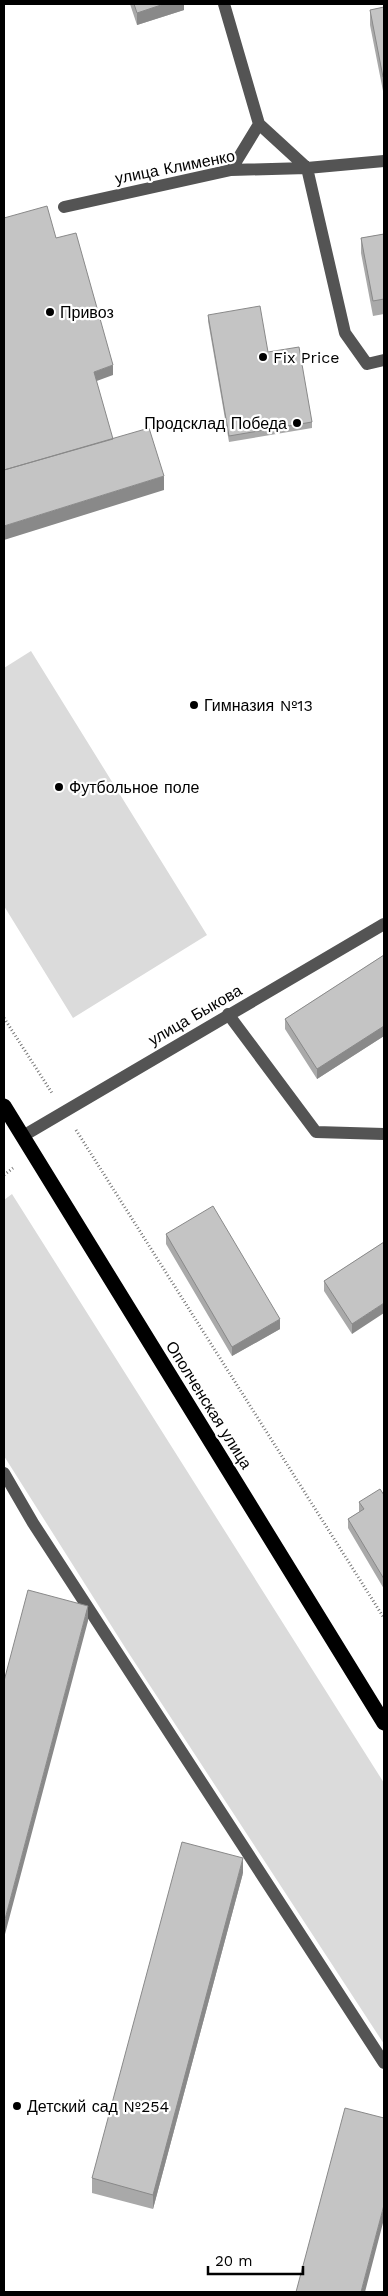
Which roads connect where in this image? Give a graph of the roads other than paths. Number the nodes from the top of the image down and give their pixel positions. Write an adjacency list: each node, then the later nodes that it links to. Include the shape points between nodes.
1 (224, 4): 2 (street)
2 (259, 124): 4 (street); 5 (street)
3 (384, 161): 4 (street, улица Клименко)
4 (307, 168): 5 (street, улица Клименко); 7 (street, via 346,333 366,364)
5 (231, 170): 6 (street, улица Клименко)
6 (64, 207)
7 (384, 360)
8 (384, 924): 9 (street, улица Быкова)
9 (228, 1014): 11 (street, via 316,1132); 12 (street, улица Быкова)
10 (4, 1106): 12 (highway, Ополченская улица)
11 (384, 1134)
12 (23, 1136): 14 (highway, Ополченская улица)
13 (4, 1472): 15 (street, via 38,1532)
14 (384, 1723)
15 (384, 2063)

